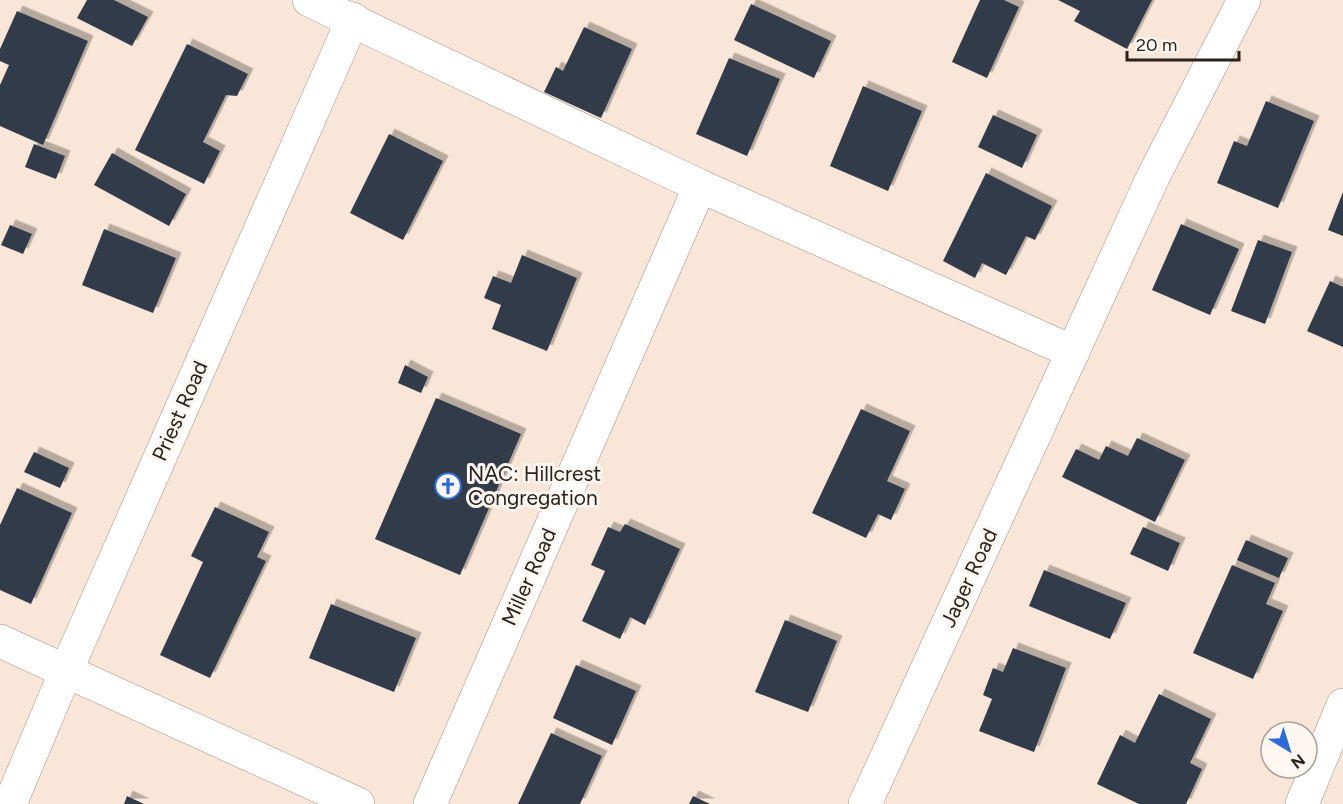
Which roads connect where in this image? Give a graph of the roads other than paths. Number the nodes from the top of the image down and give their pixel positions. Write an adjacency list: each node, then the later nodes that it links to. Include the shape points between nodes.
1 (309, 0): 3 (street)
2 (1244, 0): 5 (street, Jager Road, via 1153,177)
3 (353, 20): 4 (street); 7 (street, Priest Road)
4 (700, 186): 5 (street); 11 (street, Miller Road)
5 (1073, 352): 12 (street, Jager Road)
6 (0, 641): 7 (street)
7 (66, 671): 9 (street, Priest Road); 10 (street)
8 (1343, 705): 13 (street)
9 (10, 804)
10 (358, 804)
11 (430, 804)
12 (865, 804)
13 (1302, 804)

